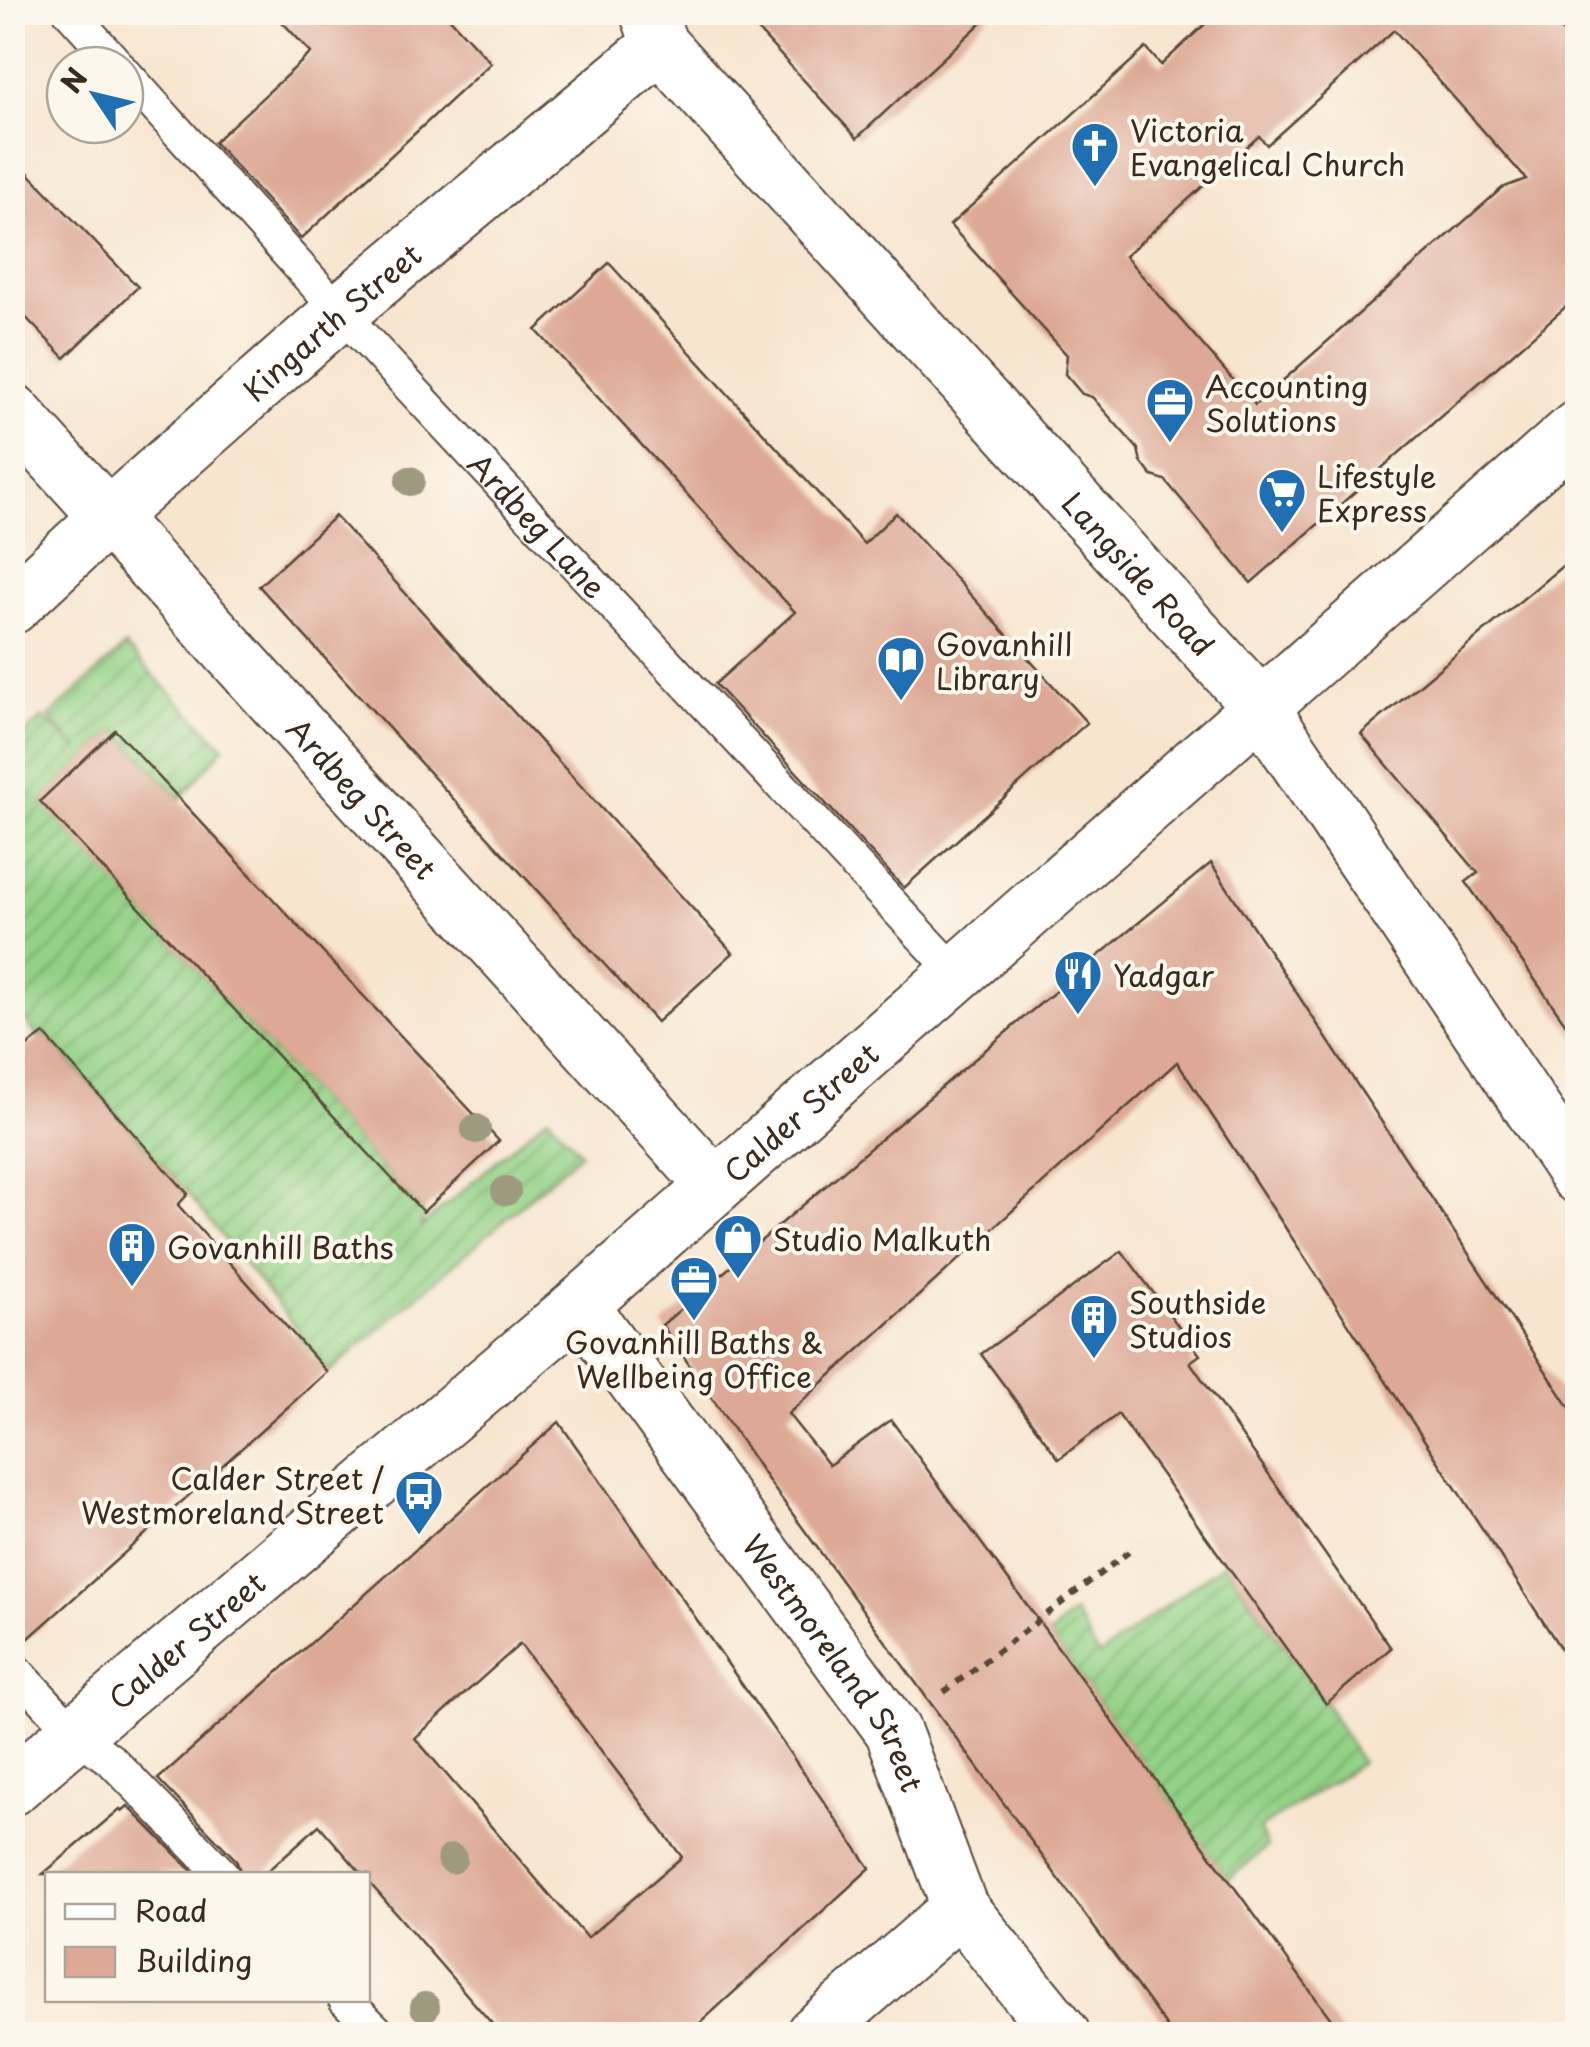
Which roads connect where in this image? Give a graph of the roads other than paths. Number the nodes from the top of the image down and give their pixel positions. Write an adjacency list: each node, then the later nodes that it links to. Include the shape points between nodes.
1 (70, 12): 3 (lane)
2 (654, 29): 5 (street, Kingarth Street); 10 (street, Langside Road)
3 (100, 45)
4 (145, 95): 5 (lane, Ardbeg Lane)
5 (340, 312): 8 (street, Kingarth Street); 11 (lane, Ardbeg Lane)
6 (12, 411): 8 (street, Ardbeg Street)
7 (1578, 428): 10 (street, Calder Street)
8 (109, 516): 9 (street, Kingarth Street); 13 (street, Ardbeg Street)
9 (12, 606)
10 (1260, 706): 11 (street, Calder Street); 12 (street, Langside Road)
11 (957, 974): 13 (street, Calder Street)
12 (1578, 1176)
13 (715, 1186): 14 (street, Calder Street)
14 (580, 1305): 16 (street, Calder Street); 19 (street, Westmoreland Street, via 893,1731)
15 (12, 1666): 16 (lane)
16 (75, 1734): 17 (street, Calder Street); 18 (lane, via 112,1761)
17 (12, 1787)
18 (220, 1872)
19 (960, 1908): 22 (street); 23 (street, Westmoreland Street)
20 (347, 2002): 21 (lane)
21 (380, 2034)
22 (814, 2034)
23 (1062, 2034)

